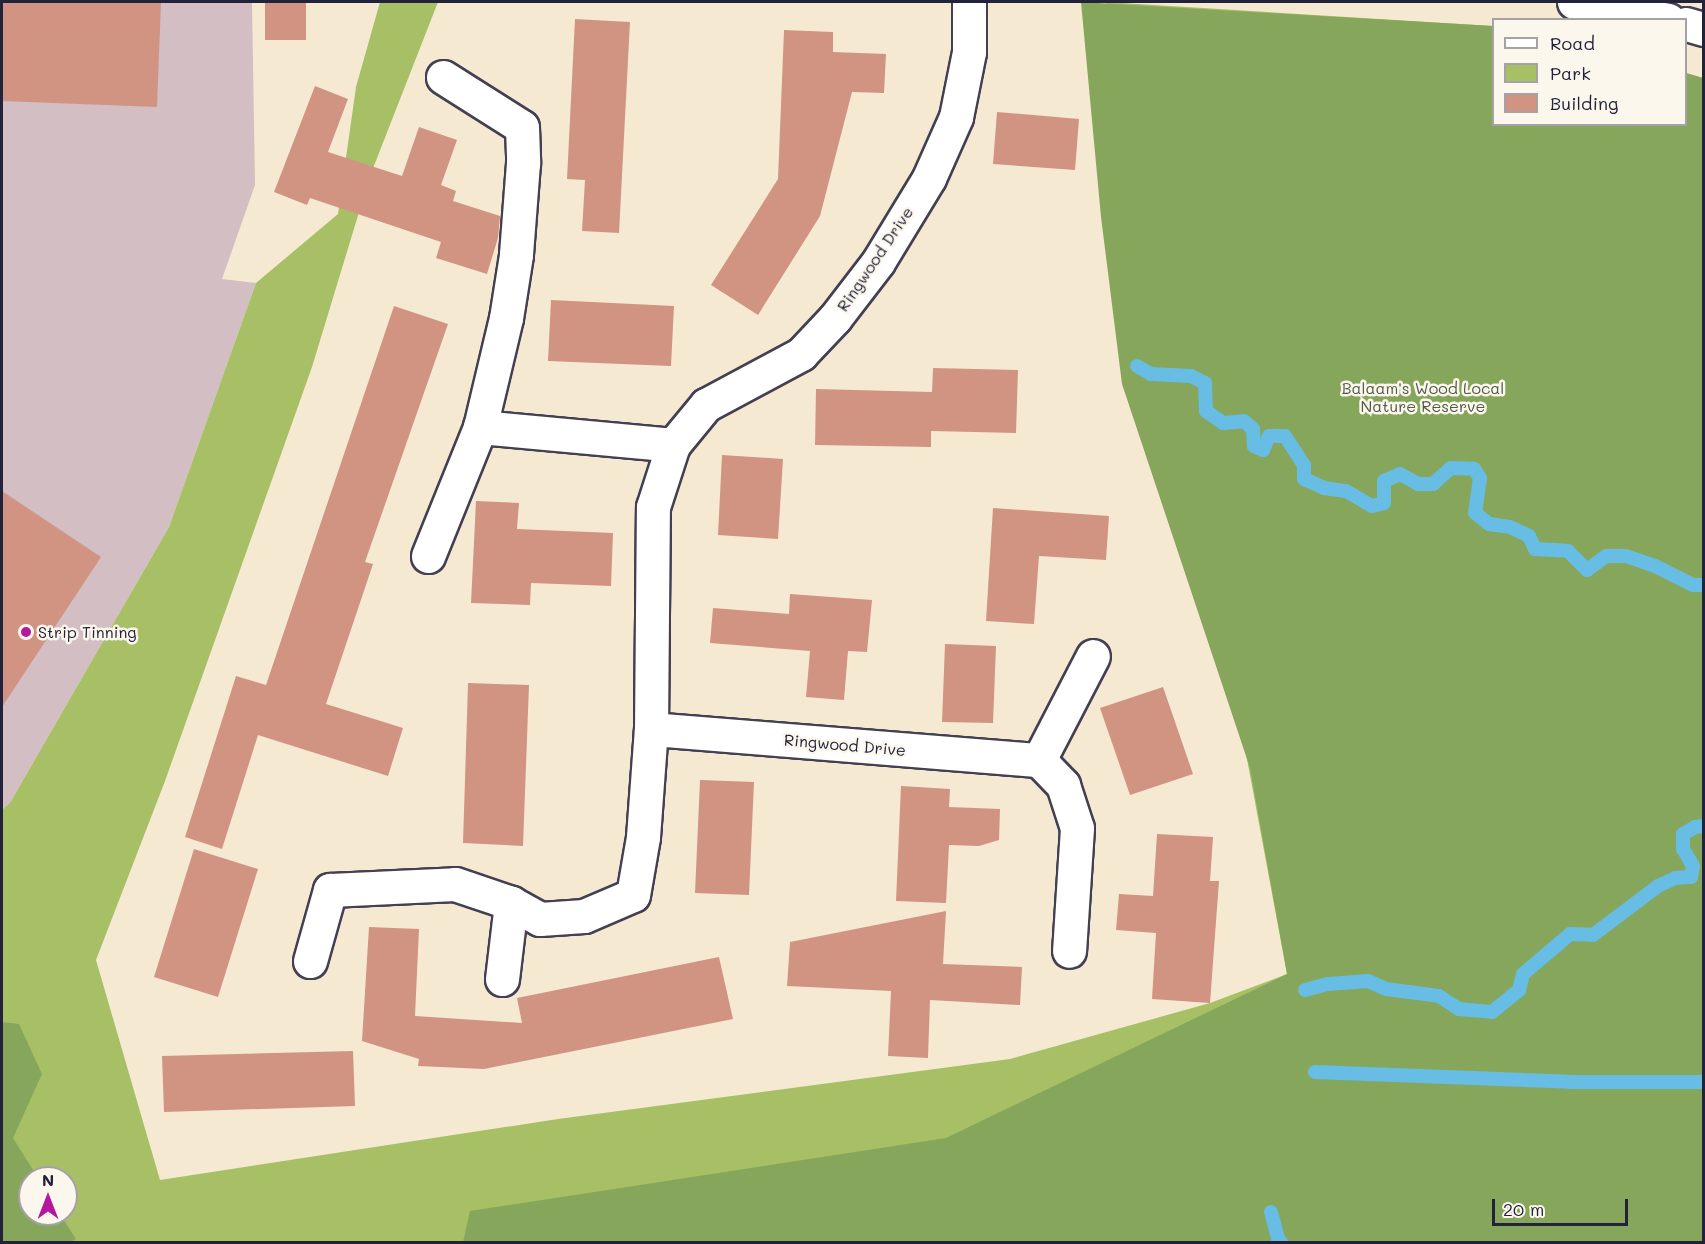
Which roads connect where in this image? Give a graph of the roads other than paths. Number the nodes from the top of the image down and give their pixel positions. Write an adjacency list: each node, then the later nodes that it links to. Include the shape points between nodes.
1 (969, 2): 8 (street, Ringwood Drive, via 969,52 956,117 929,178 878,262 801,354 706,405)
2 (1574, 2): 3 (street)
3 (1658, 12)
4 (1687, 24): 5 (street)
5 (1704, 28)
6 (443, 77): 7 (street, via 522,127 516,255 506,318)
7 (480, 427): 8 (street); 9 (street)
8 (673, 445): 11 (street, Ringwood Drive, via 652,507)
9 (428, 556)
10 (1093, 656): 12 (street)
11 (651, 729): 12 (street, Ringwood Drive); 13 (street, Ringwood Drive, via 643,837 633,895 584,916 540,920)
12 (1039, 760): 14 (street, via 1063,785 1077,828)
13 (511, 903): 15 (street, Ringwood Drive, via 455,884 330,890); 16 (street)
14 (1069, 951)
15 (310, 960)
16 (502, 979)

